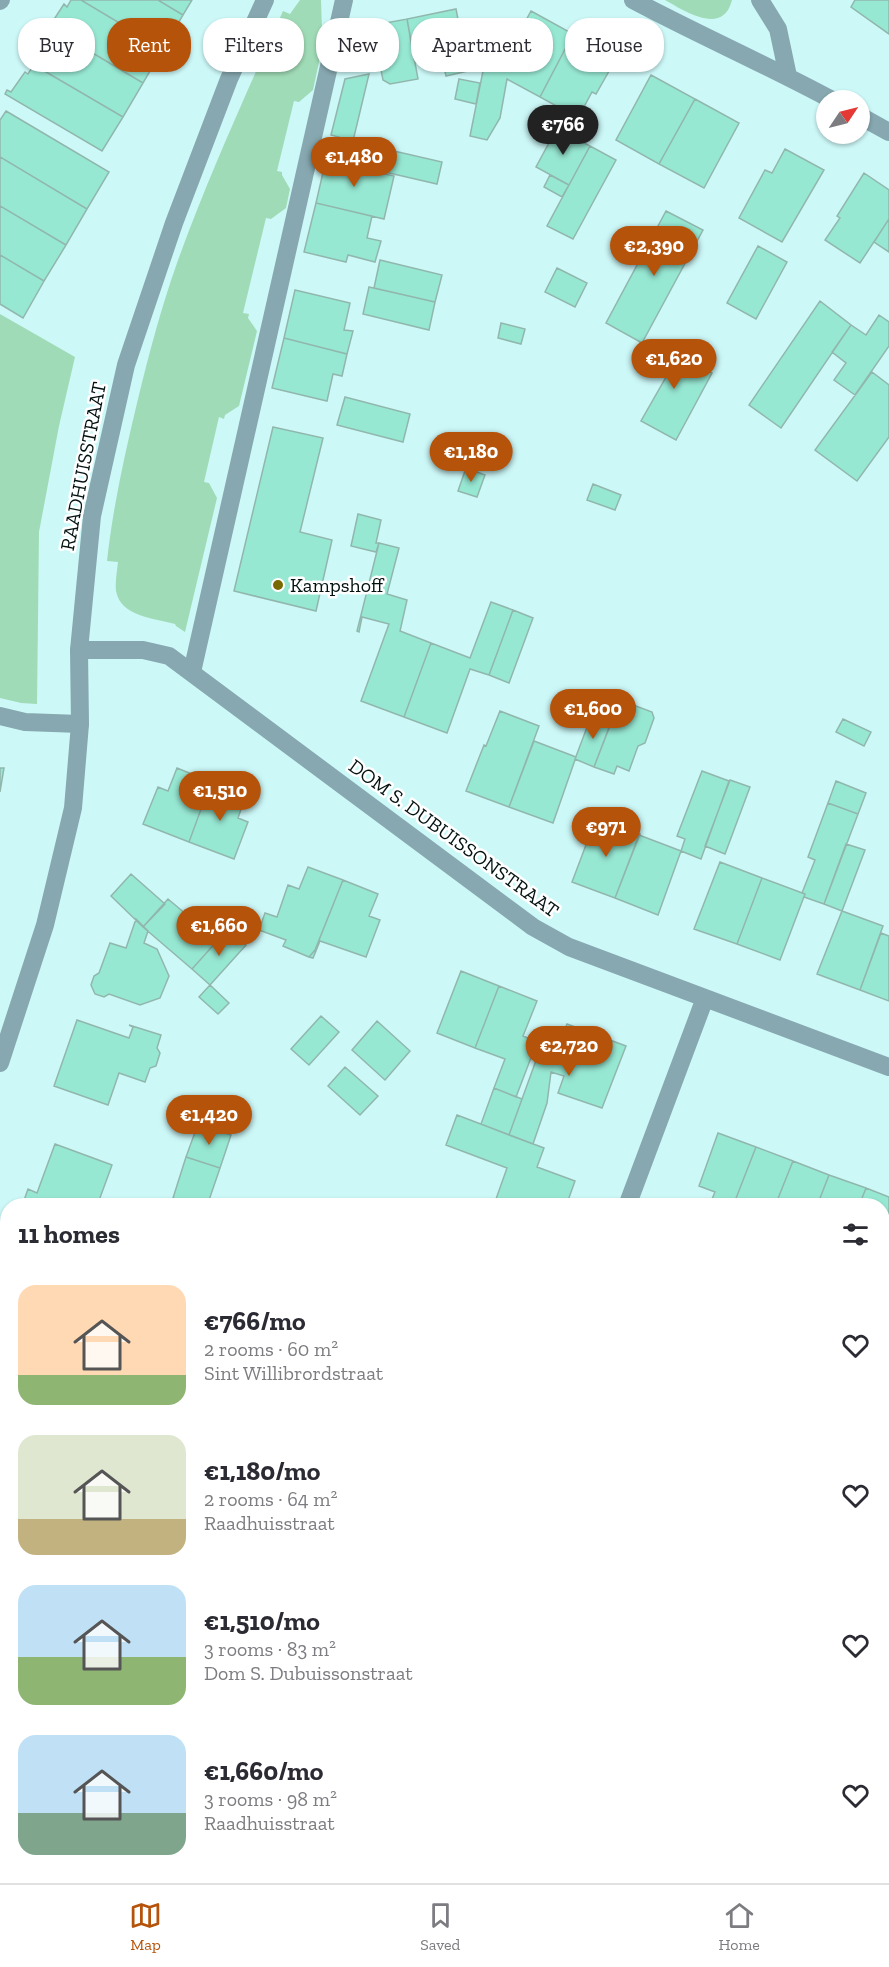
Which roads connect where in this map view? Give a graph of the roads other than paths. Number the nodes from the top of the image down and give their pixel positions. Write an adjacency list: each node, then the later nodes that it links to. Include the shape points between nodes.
1 (265, 0): 9 (street, RAADHUISSTRAAT, via 199,156 126,365 92,516)
2 (344, 0): 10 (street)
3 (633, 0): 5 (street)
4 (760, 0): 5 (street, via 778,30)
5 (788, 76): 6 (street)
6 (816, 91)
7 (870, 122): 8 (street)
8 (889, 132)
9 (80, 650): 10 (street, DOM S. DUBUISSONSTRAAT, via 143,650 169,656); 12 (street, RAADHUISSTRAAT)
10 (192, 672): 13 (street, DOM S. DUBUISSONSTRAAT, via 533,927 569,947)
11 (0, 716): 12 (street, via 25,722)
12 (80, 724): 14 (street, RAADHUISSTRAAT, via 73,808 45,925)
13 (705, 998): 15 (street, DOM S. DUBUISSONSTRAAT); 16 (street)
14 (0, 1063)
15 (889, 1067)
16 (630, 1198)

